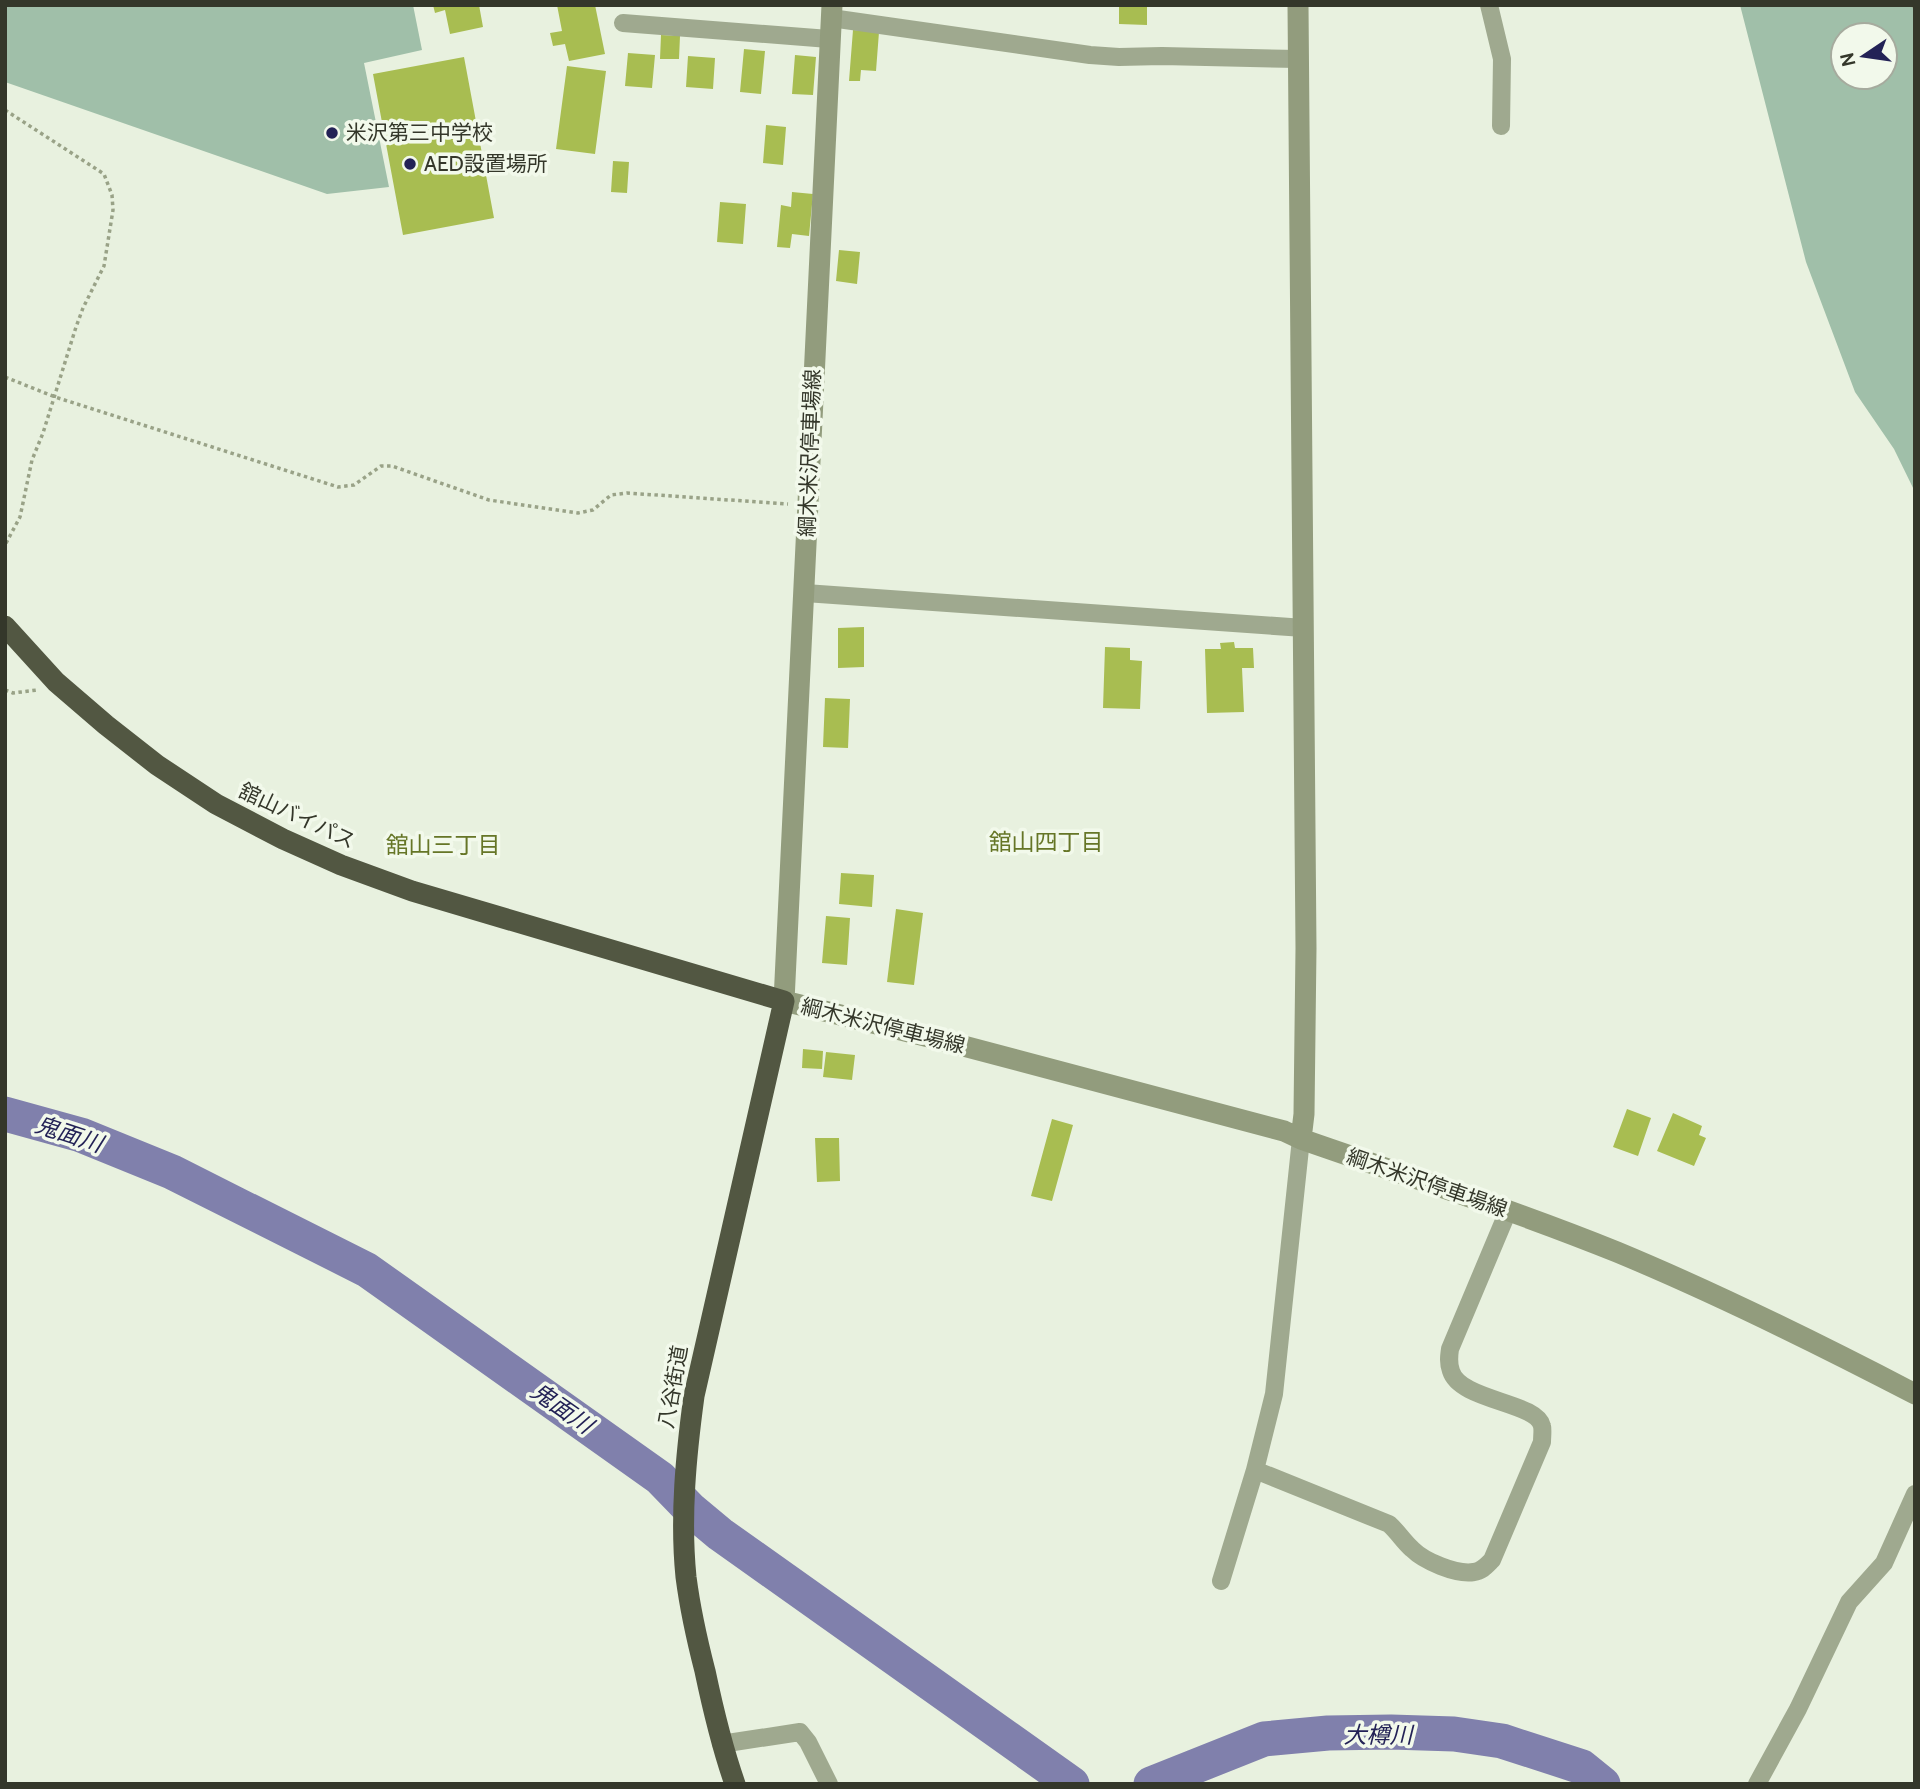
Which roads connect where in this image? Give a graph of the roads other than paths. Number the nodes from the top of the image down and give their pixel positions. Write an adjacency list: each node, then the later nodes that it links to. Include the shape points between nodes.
1 (1298, 5): 6 (main road)
2 (1489, 5): 7 (street, via 1502,60)
3 (831, 11): 5 (main road, 綱木米沢停車場線); 6 (street, via 1090,55)
4 (623, 23): 5 (street)
5 (829, 39): 8 (main road, 綱木米沢停車場線)
6 (1298, 59): 10 (main road)
7 (1501, 126)
8 (805, 593): 10 (street); 11 (main road, 綱木米沢停車場線)
9 (5, 626): 11 (highway, 舘山バイパス, via 56,682 106,726 216,804 283,839 412,891)
10 (1304, 628): 12 (main road, via 1306,948)
11 (784, 1001): 12 (main road, 綱木米沢停車場線, via 1216,1112); 18 (highway, 八谷街道, via 694,1396 687,1451 686,1576)
12 (1301, 1139): 13 (main road, 綱木米沢停車場線); 15 (street, via 1274,1394)
13 (1508, 1210): 14 (main road, 綱木米沢停車場線, via 1704,1290); 15 (street, via 1449,1361 1458,1384 1539,1418 1542,1426 1542,1442 1492,1560 1471,1573 1447,1568 1424,1559 1389,1524)
14 (1915, 1394)
15 (1255, 1470): 17 (street)
16 (1915, 1494): 21 (street, via 1884,1563 1849,1602)
17 (1221, 1581)
18 (721, 1744): 19 (highway, 八谷街道); 20 (street, via 800,1732)
19 (735, 1784)
20 (829, 1784)
21 (1757, 1784)

